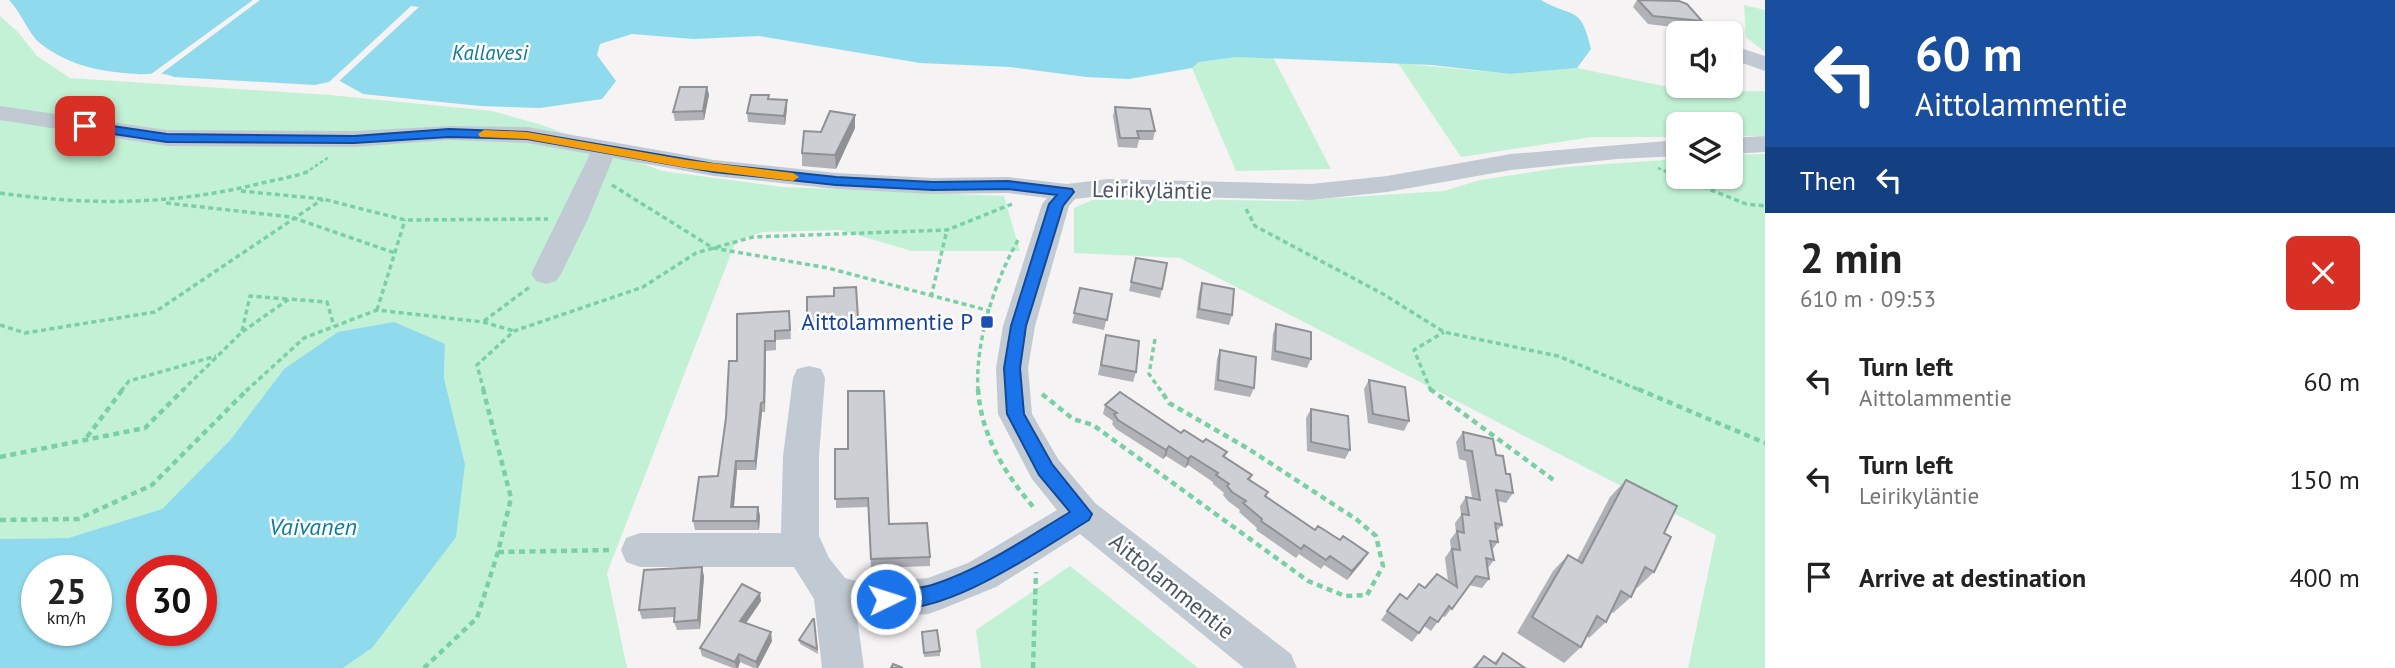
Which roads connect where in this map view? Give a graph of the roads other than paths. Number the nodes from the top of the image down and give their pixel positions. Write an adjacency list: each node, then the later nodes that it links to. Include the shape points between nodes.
1 (1743, 56): 2 (street)
2 (1765, 64)
3 (0, 113): 7 (street, Leirikyläntie, via 167,138 527,135)
4 (1765, 144): 5 (street)
5 (1743, 145)
6 (1666, 149): 8 (street, Leirikyläntie, via 1511,162 1324,191 1108,187)
7 (598, 162): 8 (street, Leirikyläntie, via 836,181 1008,185); 9 (street)
8 (1067, 192): 11 (street, Aittolammentie, via 1056,204 1018,326 1012,368 1016,414 1045,469)
9 (546, 274)
10 (809, 378): 13 (street, via 800,456 800,536)
11 (1082, 514): 14 (street, via 982,576 928,596 864,601); 16 (street, Aittolammentie)
12 (640, 550): 13 (street)
13 (806, 550): 14 (street)
14 (833, 593): 15 (street)
15 (843, 668)
16 (1276, 668)

